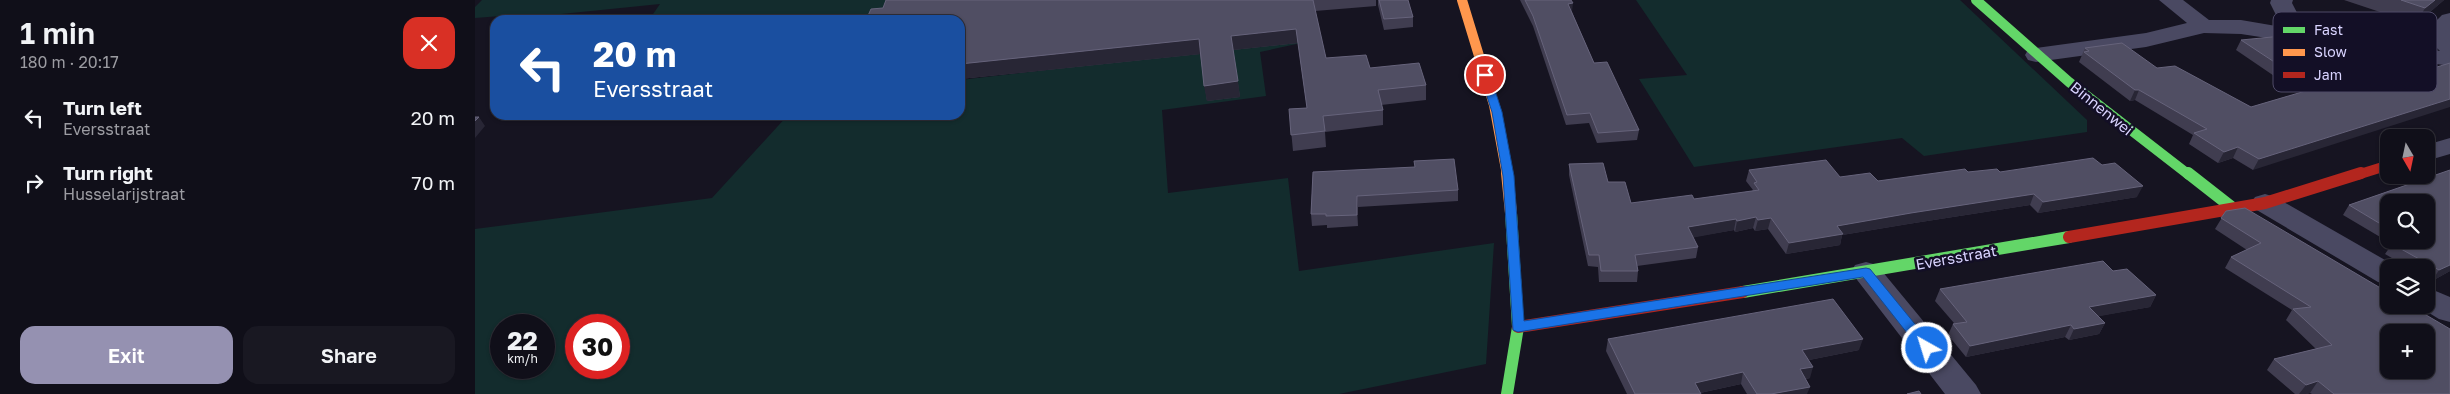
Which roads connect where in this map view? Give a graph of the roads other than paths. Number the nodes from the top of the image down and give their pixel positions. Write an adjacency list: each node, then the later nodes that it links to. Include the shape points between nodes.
1 (1462, 0): 19 (street, via 1497,112 1509,176)
2 (1976, 0): 7 (street, Binnenwei)
3 (2189, 15): 5 (street, via 2241,27); 7 (street, via 2145,40)
4 (2450, 20): 6 (street, via 2440,28 2440,40)
5 (2273, 23)
6 (2450, 47)
7 (2036, 55): 14 (street, Binnenwei, via 2115,120)
8 (2437, 57): 9 (street)
9 (2450, 60)
10 (2450, 146): 11 (street)
11 (2435, 150)
12 (2380, 168): 13 (street, Eversstraat)
13 (2265, 203): 14 (street, Eversstraat); 15 (street)
14 (2234, 209): 16 (street, Eversstraat)
15 (2380, 270)
16 (1866, 272): 19 (street, Eversstraat); 21 (street)
17 (2435, 302): 18 (street)
18 (2450, 311)
19 (1518, 327): 20 (street)
20 (1507, 394)
21 (1964, 394)

